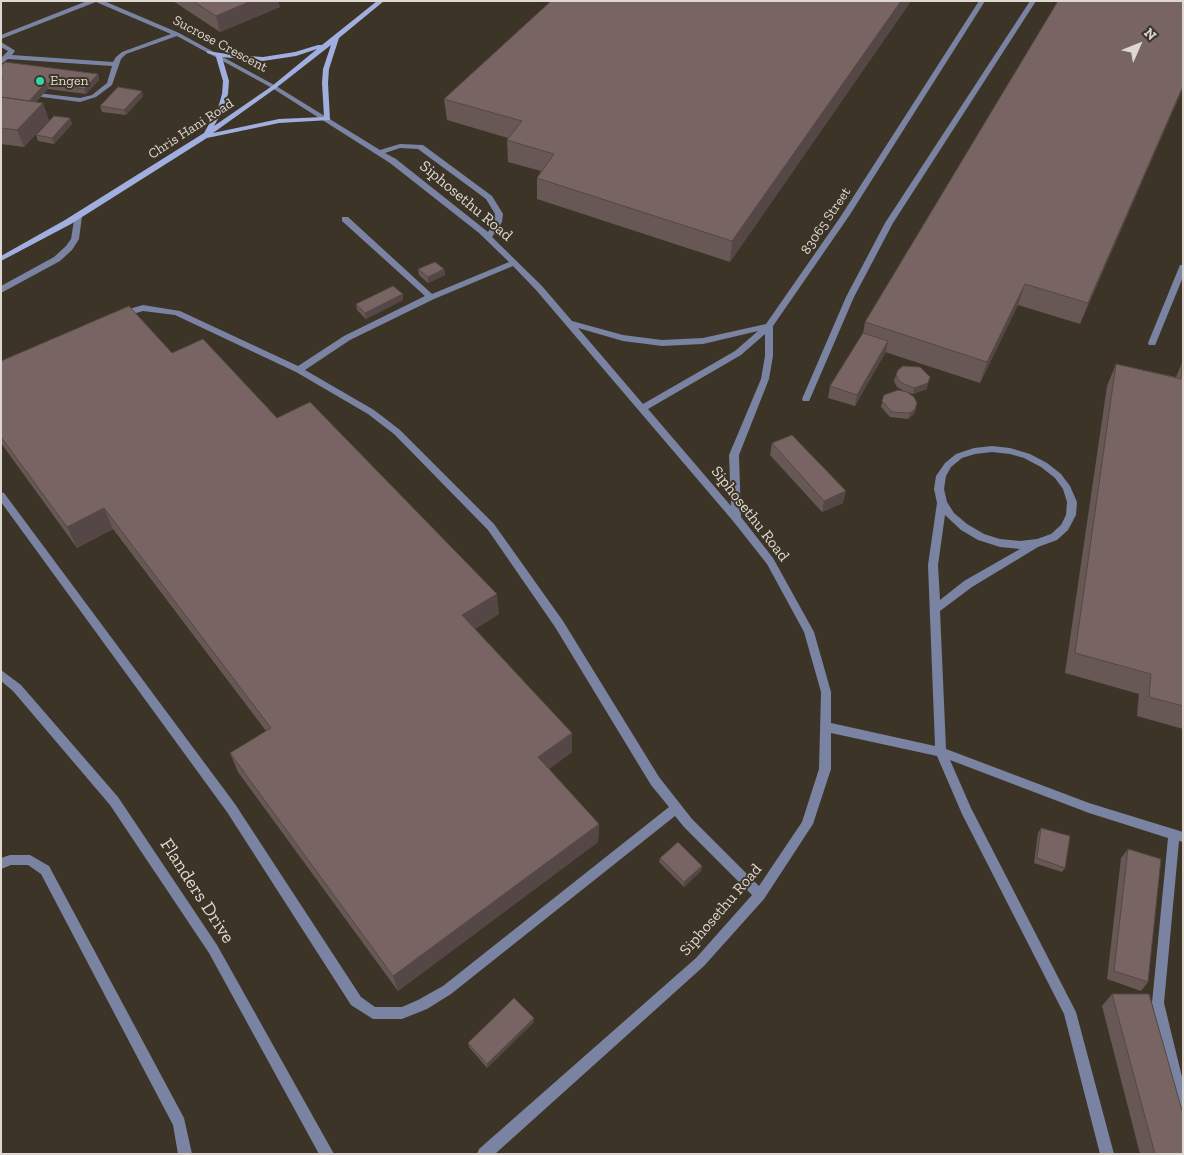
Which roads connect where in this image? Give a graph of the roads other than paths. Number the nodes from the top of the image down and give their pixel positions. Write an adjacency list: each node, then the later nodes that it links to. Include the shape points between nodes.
1 (93, 1): 7 (lane)
2 (98, 1): 6 (lane, Sucrose Crescent)
3 (982, 1): 30 (lane, 83065 Street, via 845,216)
4 (1033, 1): 33 (lane, via 889,223 850,297)
5 (380, 2): 8 (main road, Chris Hani Road)
6 (177, 34): 10 (lane, Sucrose Crescent); 14 (lane, via 124,53)
7 (1, 37)
8 (337, 38): 10 (main road, via 312,50 280,57 241,58); 15 (main road, Chris Hani Road); 17 (main road, via 326,69)
9 (1, 44): 11 (lane, via 12,51)
10 (209, 52): 12 (lane, Sucrose Crescent)
11 (9, 57): 13 (lane); 14 (lane)
12 (219, 57): 15 (lane, Sucrose Crescent); 18 (main road, via 226,81 225,94 221,108)
13 (1, 62)
14 (116, 64): 16 (lane, via 110,84 94,96 80,100)
15 (274, 87): 17 (lane, Siphosethu Road); 18 (main road, Chris Hani Road)
16 (18, 93)
17 (328, 120): 18 (main road, via 279,121); 19 (lane, Siphosethu Road)
18 (203, 137): 20 (main road, Chris Hani Road)
19 (380, 152): 22 (lane, Siphosethu Road); 22 (lane, via 400,146 420,147 489,198 499,214)
20 (78, 216): 23 (main road, Chris Hani Road); 26 (lane, via 75,239 69,248 57,259)
21 (345, 220): 27 (lane)
22 (488, 238): 24 (lane, Siphosethu Road)
23 (1, 258)
24 (514, 264): 27 (lane); 29 (lane, Siphosethu Road)
25 (1183, 267): 31 (lane)
26 (1, 290)
27 (431, 298): 32 (lane, via 347,338)
28 (115, 317): 32 (lane, via 143,308 177,313)
29 (569, 323): 30 (lane, via 623,338 662,343 703,340); 34 (lane, Siphosethu Road)
30 (769, 326): 34 (lane, 83065 Street, via 738,353); 37 (lane, via 770,356 765,379 734,455)
31 (1152, 343)
32 (299, 370): 43 (lane, via 371,412 397,432 490,527 558,624 655,781)
33 (806, 399)
34 (643, 408): 37 (lane, Siphosethu Road)
35 (1, 496): 43 (lane, via 231,808 356,1000 373,1013 402,1013 447,990)
36 (942, 502): 38 (lane, via 964,528 982,537 1000,543); 38 (lane, via 941,476 948,465 960,456 992,449 1028,456 1058,476 1072,502 1071,515 1065,527 1054,537); 39 (lane, via 933,565)
37 (736, 518): 41 (lane, Siphosethu Road, via 770,562 809,632 826,692)
38 (1038, 543): 39 (lane, via 968,584)
39 (936, 608): 42 (lane)
40 (1, 674): 49 (lane, Flanders Drive, via 17,688 114,801 213,949)
41 (826, 727): 42 (lane); 46 (lane, Siphosethu Road, via 825,768 807,824)
42 (941, 752): 44 (lane, via 1089,808); 51 (lane, via 966,810 1070,1012)
43 (676, 808): 46 (lane)
44 (1178, 836): 47 (lane, via 1158,1003)
45 (1, 864): 48 (lane, via 10,860 30,860 45,870 179,1123)
46 (760, 894): 50 (lane, Siphosethu Road, via 700,962)
47 (1183, 1111)
48 (185, 1154)
49 (326, 1154)
50 (484, 1154)
51 (1107, 1154)

